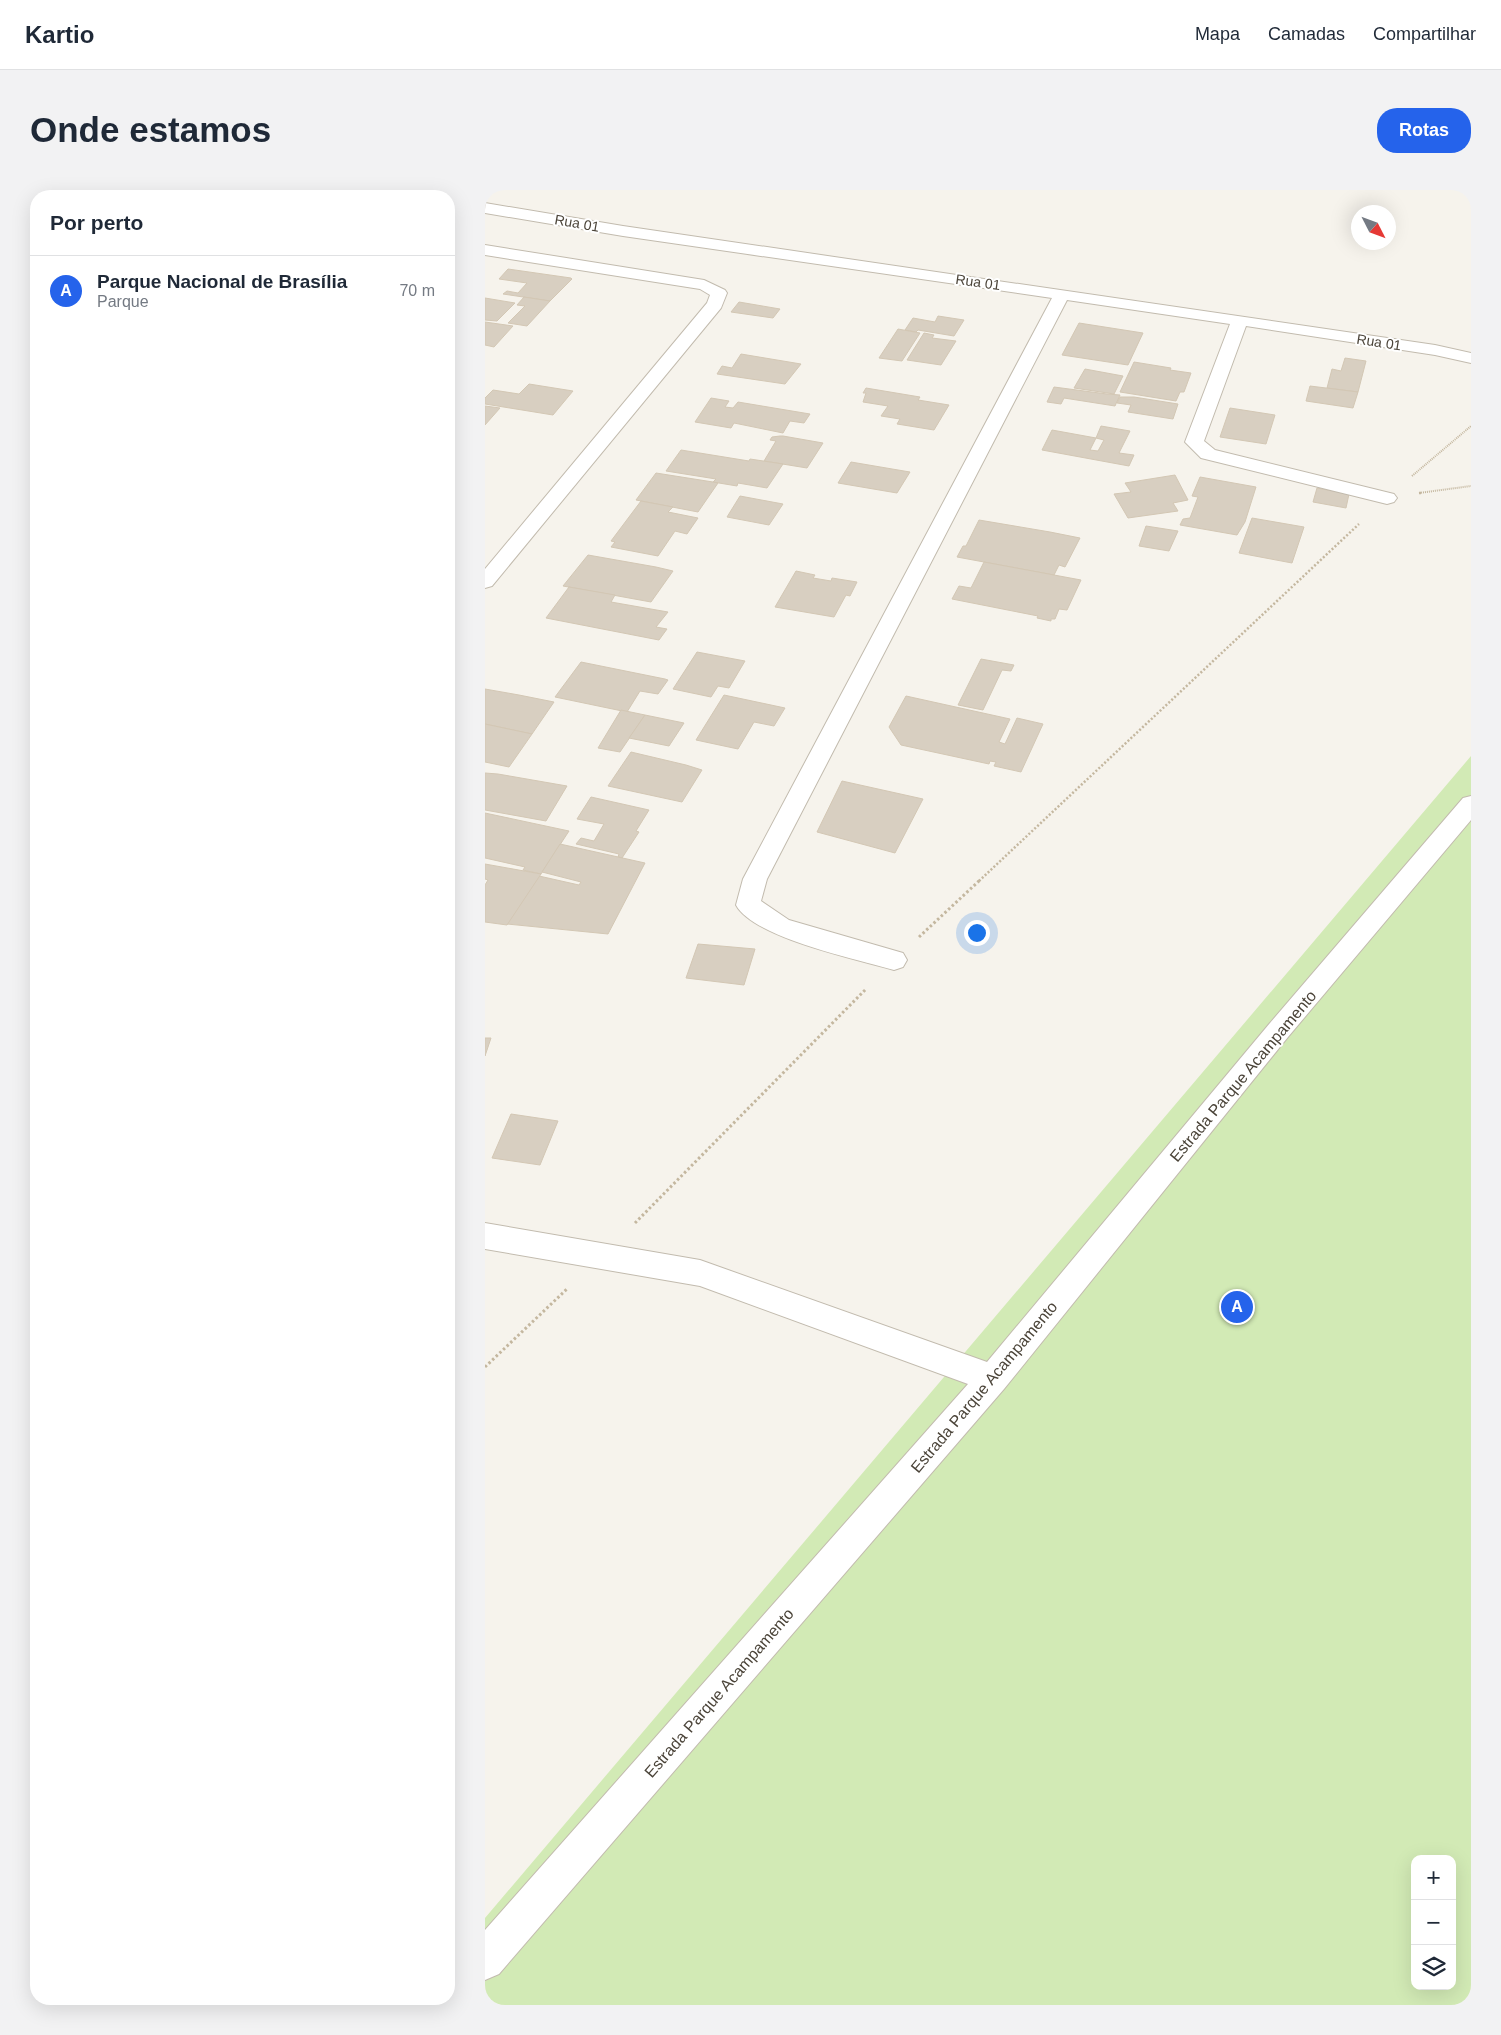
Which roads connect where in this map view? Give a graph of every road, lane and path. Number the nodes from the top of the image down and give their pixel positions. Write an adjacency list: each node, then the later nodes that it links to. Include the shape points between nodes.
1 (499, 196): 2 (street)
2 (486, 208): 3 (street, Rua 01)
3 (623, 231): 5 (street); 6 (street, Rua 01)
4 (485, 250): 5 (street)
5 (590, 265): 12 (street, via 704,285 719,293 715,304)
6 (1061, 294): 7 (street, Rua 01); 14 (street, via 755,879 748,904 781,927)
7 (1240, 320): 8 (street, Rua 01); 11 (street, via 1194,442 1208,454)
8 (1471, 358)
9 (1471, 426): 11 (path)
10 (1471, 486): 11 (path)
11 (1387, 498): 14 (path)
12 (485, 582)
13 (1471, 804): 18 (street, Estrada Parque Acampamento, via 1279,1030)
14 (894, 960): 16 (path)
15 (485, 1236): 16 (street)
16 (602, 1257): 17 (path); 18 (street, via 700,1273)
17 (485, 1367)
18 (993, 1380): 19 (street, Estrada Parque Acampamento)
19 (485, 1960)

